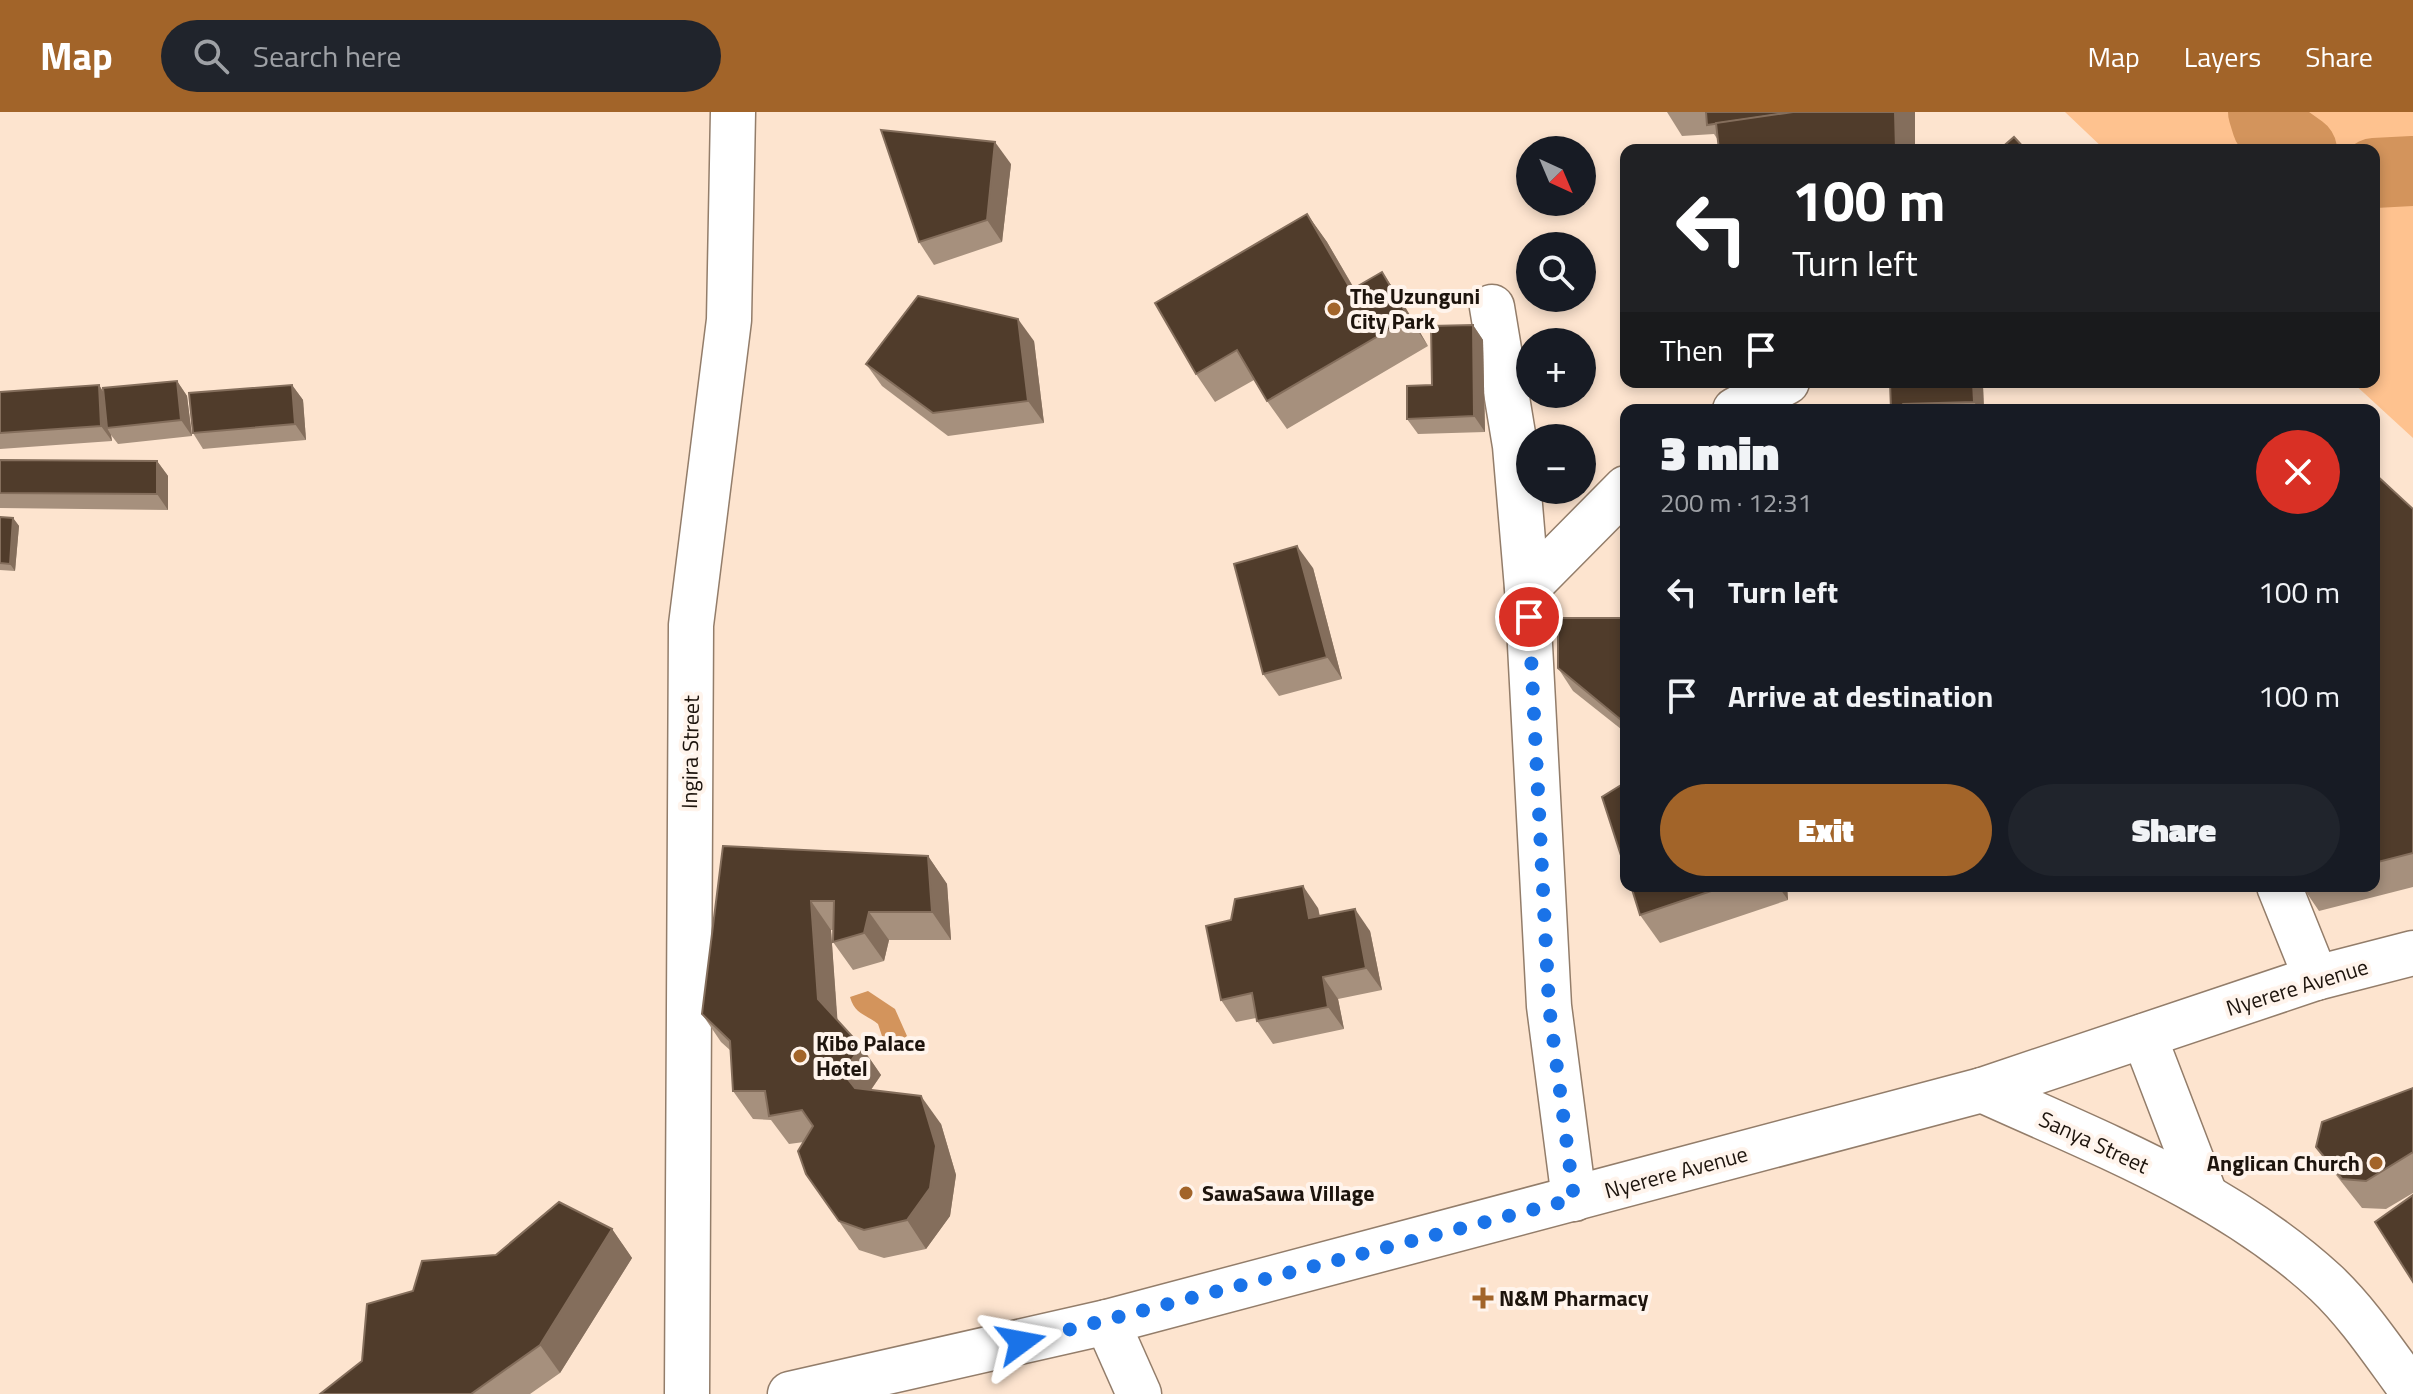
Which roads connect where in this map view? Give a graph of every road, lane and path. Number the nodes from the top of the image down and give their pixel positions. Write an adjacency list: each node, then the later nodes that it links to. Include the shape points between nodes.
1 (733, 112): 16 (street, Ingira Street, via 729,320 691,625)
2 (1492, 307): 6 (street, via 1515,446)
3 (1776, 388): 4 (street)
4 (1746, 404)
5 (1620, 494): 6 (street)
6 (1527, 588): 13 (street, via 1549,1006)
7 (2281, 892): 9 (street)
8 (2413, 953): 9 (street, Nyerere Avenue)
9 (2316, 978): 10 (street, Nyerere Avenue)
10 (2144, 1036): 11 (street, Nyerere Avenue); 12 (street)
11 (1982, 1090): 12 (street, Sanya Street); 13 (street, Nyerere Avenue)
12 (2205, 1195): 15 (street, Sanya Street, via 2327,1284)
13 (1574, 1199): 14 (street, Nyerere Avenue)
14 (1107, 1322): 17 (street, Nyerere Avenue); 18 (street)
15 (2413, 1392)
16 (687, 1394)
17 (790, 1394)
18 (1139, 1394)

